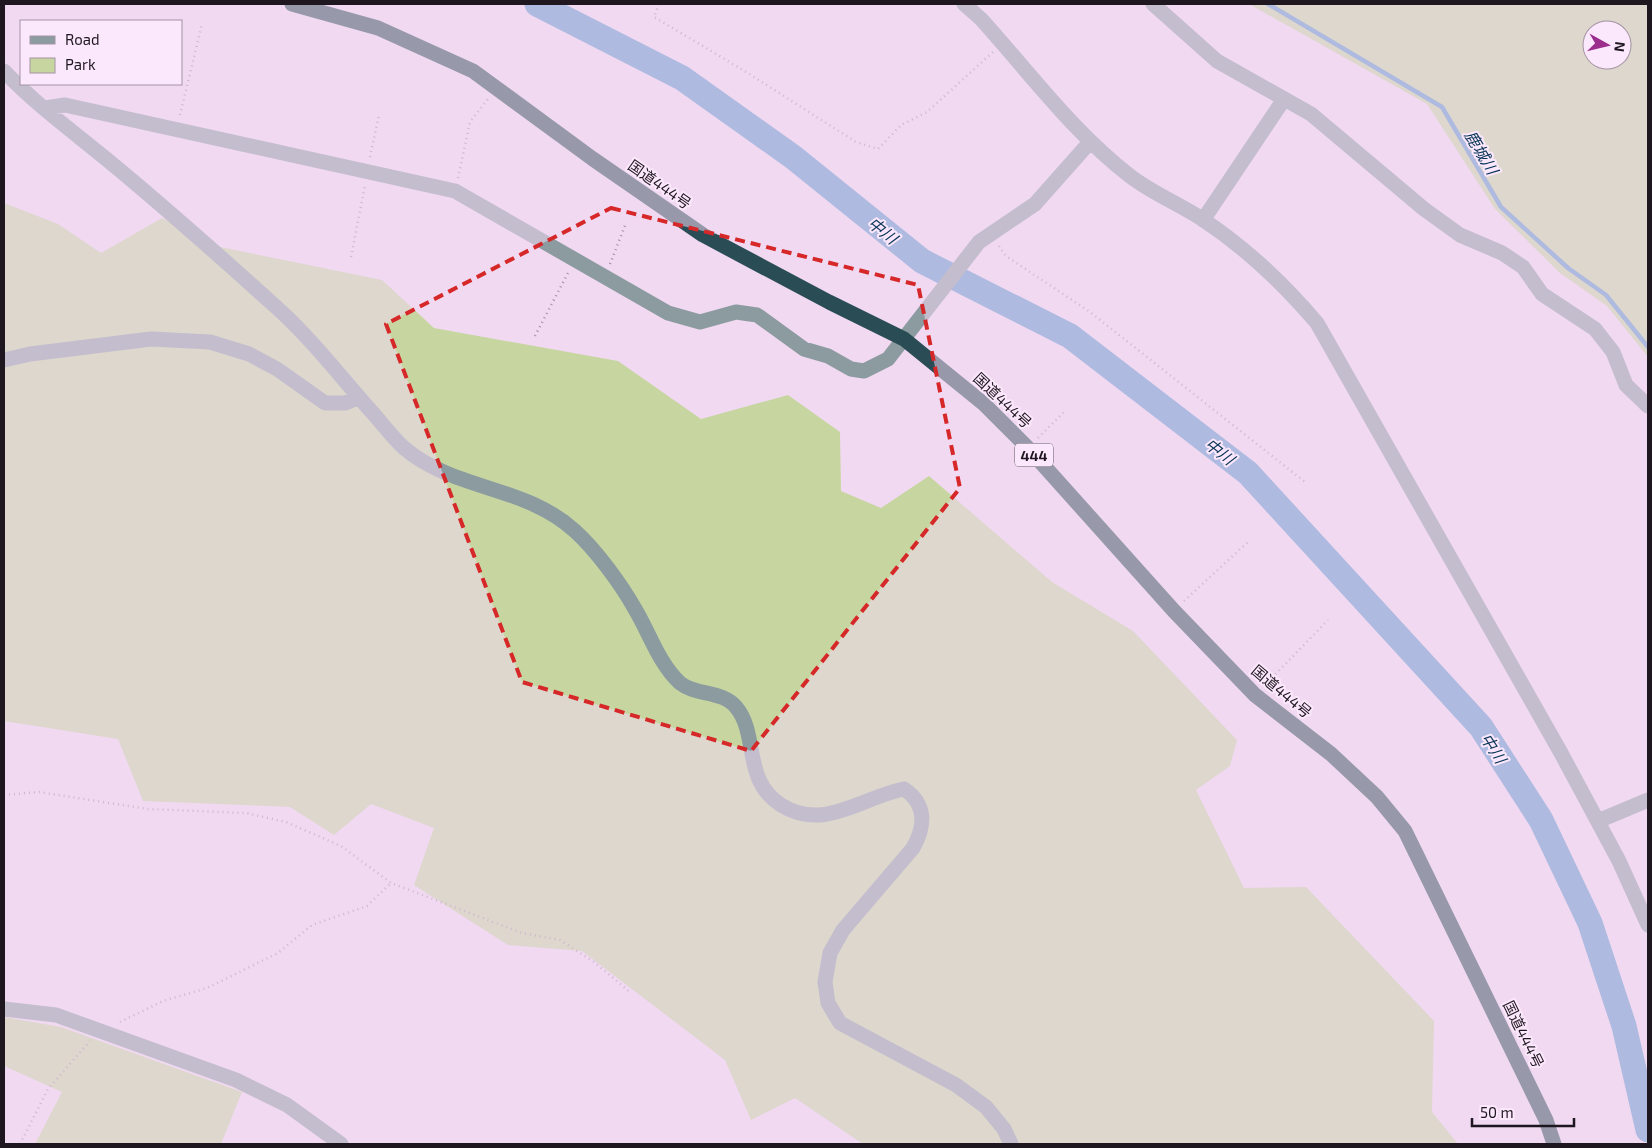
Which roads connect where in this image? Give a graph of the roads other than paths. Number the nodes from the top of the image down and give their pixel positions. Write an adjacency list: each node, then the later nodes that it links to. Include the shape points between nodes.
1 (292, 4): 9 (highway, 国道444号 / 444, via 378,28 473,70 592,159 703,235)
2 (964, 4): 7 (street, via 1003,43)
3 (1152, 4): 5 (street, via 1218,60)
4 (4, 71): 6 (street)
5 (1284, 99): 8 (street); 12 (street, via 1311,114 1424,209 1460,235 1502,253 1523,267 1542,294 1595,329 1613,352 1626,384)
6 (45, 108): 9 (street, via 66,105 455,190 668,313 700,322 736,312 757,315 804,350 828,356 851,369 864,371 888,359); 11 (street, via 278,308)
7 (1090, 142): 8 (street, via 1131,177); 9 (street, via 1034,204 985,239)
8 (1203, 220): 14 (street, via 1241,247 1288,289 1317,323 1403,470)
9 (904, 339): 19 (highway, 国道444号 / 444, via 984,404 1255,695 1331,754 1377,797 1405,830 1546,1120)
10 (4, 360): 11 (street, via 150,339 210,342 249,354 277,369 325,403 345,403)
11 (359, 397): 18 (street, via 403,446 429,465 453,477 526,498 575,530 634,606 665,664 680,682 692,690 722,697 734,704 742,715 757,777 771,798 785,808 808,815 830,816 885,793 904,789 915,796 922,816 921,835 914,848 843,930 830,953 825,982 828,1003 840,1023 956,1085 986,1107 1004,1129)
12 (1648, 406)
13 (1648, 800): 14 (street)
14 (1598, 821): 15 (street)
15 (1648, 925)
16 (4, 1009): 17 (street, via 56,1015 236,1080 287,1105)
17 (341, 1144)
18 (1011, 1144)
19 (1554, 1144)

